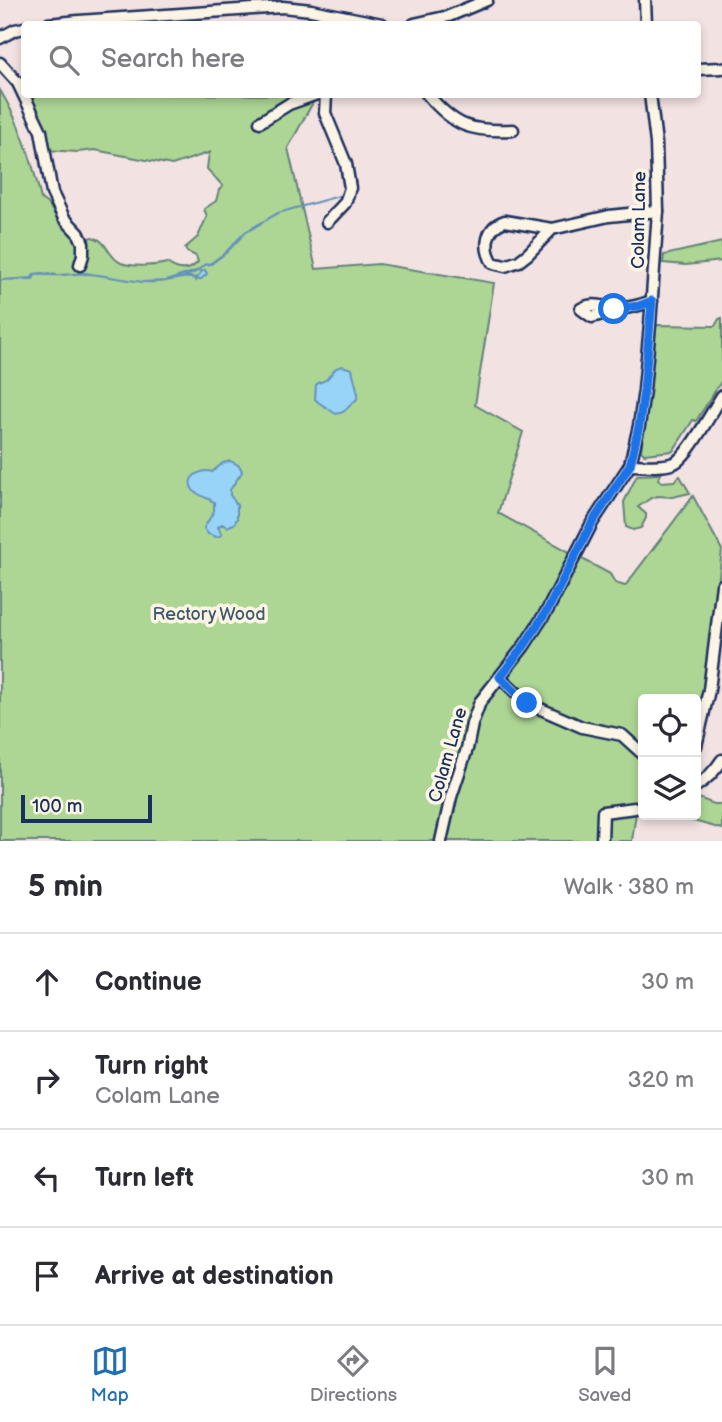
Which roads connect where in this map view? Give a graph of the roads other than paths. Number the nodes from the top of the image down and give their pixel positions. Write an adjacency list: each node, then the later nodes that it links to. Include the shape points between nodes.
1 (645, 0): 6 (street)
2 (481, 1): 5 (street)
3 (79, 21): 4 (street, via 283,7)
4 (350, 21)
5 (427, 21)
6 (646, 21)
7 (21, 29): 8 (street)
8 (0, 38)
9 (0, 63): 12 (street)
10 (722, 68): 11 (street)
11 (701, 69)
12 (21, 89)
13 (25, 98): 23 (street, via 41,131 52,193 83,243)
14 (306, 98): 18 (street)
15 (326, 98): 21 (street, via 326,113 346,164 350,188 345,203)
16 (430, 98): 19 (street, via 463,126)
17 (650, 98): 20 (street, Colam Lane)
18 (260, 122)
19 (513, 131)
20 (658, 211): 22 (street); 24 (street, Colam Lane)
21 (327, 222)
22 (552, 229): 22 (street, via 519,261 505,266 492,263 488,255 486,240 499,222)
23 (80, 265)
24 (652, 301): 25 (street); 27 (street, Colam Lane, via 644,390)
25 (614, 309)
26 (722, 396): 27 (street, via 677,462)
27 (630, 465): 29 (street, Colam Lane, via 592,523 548,609)
28 (722, 585): 30 (street)
29 (500, 677): 31 (street, via 527,703 582,727 622,735); 35 (street, Colam Lane, via 480,702 472,724)
30 (701, 724)
31 (638, 749)
32 (722, 760): 33 (street)
33 (701, 783)
34 (635, 808): 36 (street, via 603,812)
35 (441, 841)
36 (602, 841)

